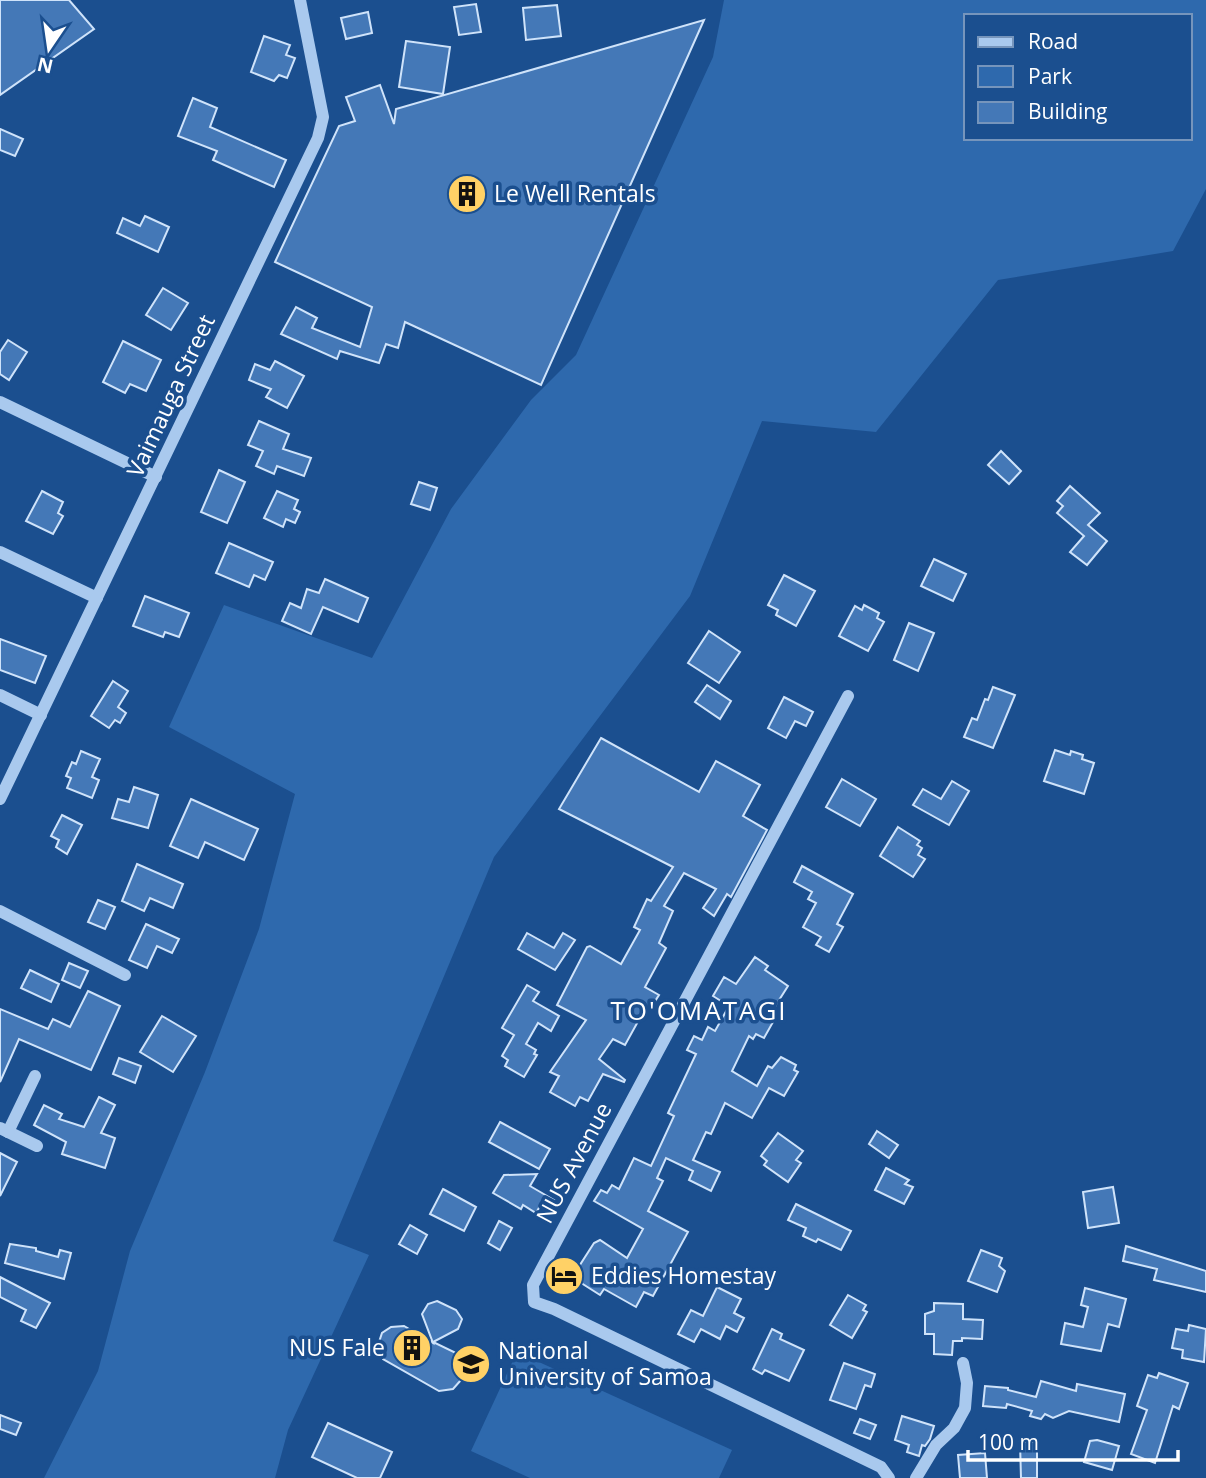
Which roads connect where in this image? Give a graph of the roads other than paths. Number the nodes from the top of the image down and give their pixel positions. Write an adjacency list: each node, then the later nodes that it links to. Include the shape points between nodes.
1 (300, 0): 3 (street, Vaimauga Street, via 323,117 318,138)
2 (0, 402): 3 (street)
3 (156, 477): 5 (street, Vaimauga Street)
4 (0, 552): 5 (street)
5 (97, 598): 8 (street, Vaimauga Street)
6 (0, 695): 8 (street)
7 (848, 696): 16 (street, NUS Avenue, via 533,1284 534,1302 881,1467)
8 (41, 715): 9 (street, Vaimauga Street)
9 (0, 799)
10 (0, 911): 11 (street)
11 (125, 975)
12 (35, 1076): 13 (street)
13 (4, 1130): 14 (street)
14 (37, 1146)
15 (963, 1363): 17 (street, via 965,1408)
16 (889, 1478)
17 (916, 1478)

